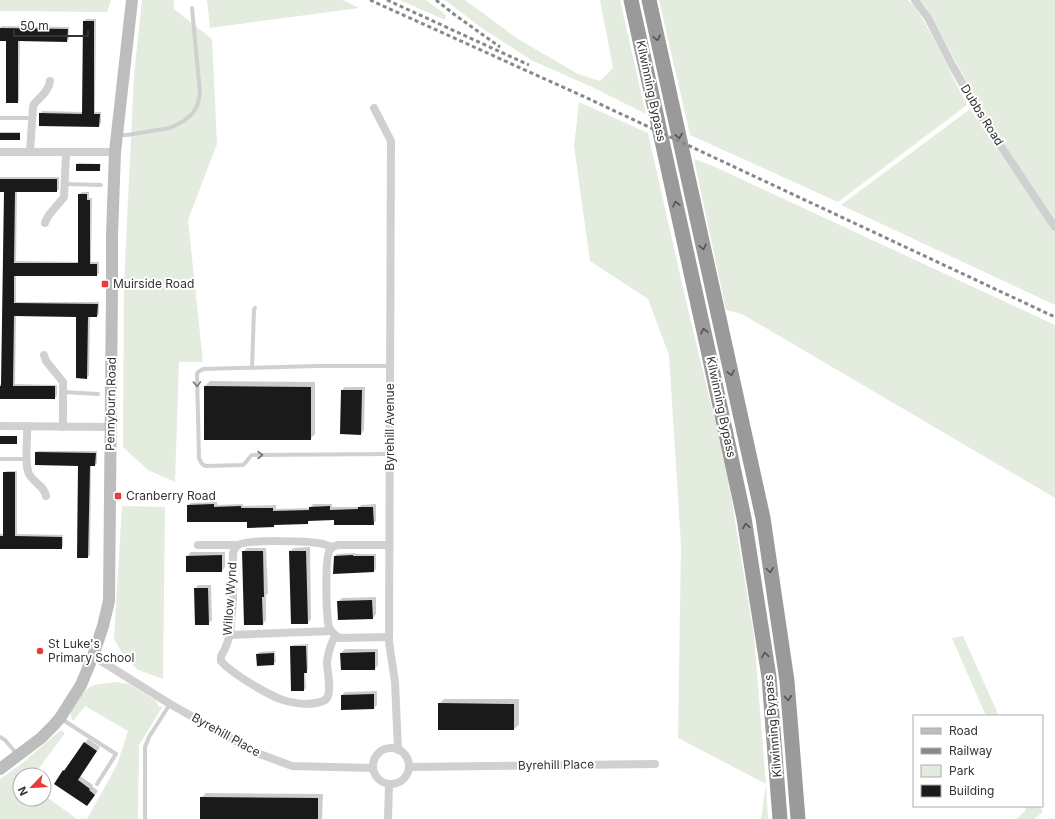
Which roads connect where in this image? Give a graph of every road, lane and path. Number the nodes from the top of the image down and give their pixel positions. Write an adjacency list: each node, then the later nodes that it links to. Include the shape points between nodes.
1 (132, 0): 10 (street, Pennyburn Road)
2 (631, 0): 54 (highway, Kilwinning Bypass, one-way to 2, via 769,677 744,518)
3 (649, 0): 55 (highway, Kilwinning Bypass, one-way to 55, via 763,518 787,681)
4 (915, 0): 18 (street, Dubbs Road, via 928,18 982,118)
5 (192, 8): 10 (lane, via 200,94 197,106 184,121 170,128 127,135)
6 (50, 81): 9 (street, via 48,89 32,107)
7 (374, 108): 21 (street, Byrehill Avenue, via 392,141)
8 (0, 118): 9 (lane)
9 (32, 118): 12 (street)
10 (117, 134): 13 (street, Pennyburn Road)
11 (0, 152): 12 (street)
12 (30, 152): 14 (street)
13 (115, 152): 14 (street); 28 (street, Pennyburn Road)
14 (66, 153): 15 (street)
15 (65, 184): 16 (lane); 17 (street, via 64,197 49,215)
16 (101, 185)
17 (46, 223)
18 (1055, 227)
19 (255, 308): 22 (lane)
20 (44, 355): 23 (street, via 63,382)
21 (390, 366): 22 (lane); 29 (street, Byrehill Avenue)
22 (252, 368): 29 (lane, one-way to 29, via 203,369 198,372 199,458 203,465 243,465 252,455)
23 (63, 392): 24 (lane); 27 (street)
24 (98, 394)
25 (0, 426): 26 (street)
26 (28, 426): 27 (street); 31 (street)
27 (63, 427): 28 (street)
28 (110, 427): 40 (street, Pennyburn Road, via 109,601)
29 (390, 454): 35 (street, Byrehill Avenue)
30 (0, 459): 31 (lane)
31 (27, 459): 32 (street, via 28,473)
32 (46, 496)
33 (198, 545): 34 (street)
34 (238, 545): 36 (street, Willow Wynd, via 272,541 323,544); 38 (street, Willow Wynd, via 233,553)
35 (389, 545): 36 (street, Willow Wynd); 39 (street, Byrehill Avenue)
36 (332, 547): 37 (street, via 328,557 327,608 329,626)
37 (333, 633): 38 (street); 38 (street, Willow Wynd, via 327,661 329,691 323,702 313,704 282,700 233,672 221,661); 39 (street, via 340,638)
38 (230, 635)
39 (389, 637): 44 (street, Byrehill Avenue)
40 (93, 656): 41 (street, Byrehill Place); 42 (street, Pennyburn Road, via 81,685)
41 (170, 704): 48 (street, Byrehill Place, via 257,753 292,766); 52 (lane, via 149,737 146,747)
42 (60, 718): 45 (street, Pennyburn Road); 50 (lane, via 116,754)
43 (0, 737): 45 (lane)
44 (398, 750): 47 (street, via 405,755); 48 (street, via 392,748 380,752 375,756)
45 (19, 756): 49 (street, Pennyburn Road)
46 (655, 764): 47 (street, Byrehill Place)
47 (409, 767): 51 (street, via 401,782)
48 (372, 768): 51 (street, via 377,778)
49 (0, 769)
50 (97, 784)
51 (389, 785): 53 (street)
52 (145, 819)
53 (388, 819)
54 (780, 819)
55 (798, 819)

